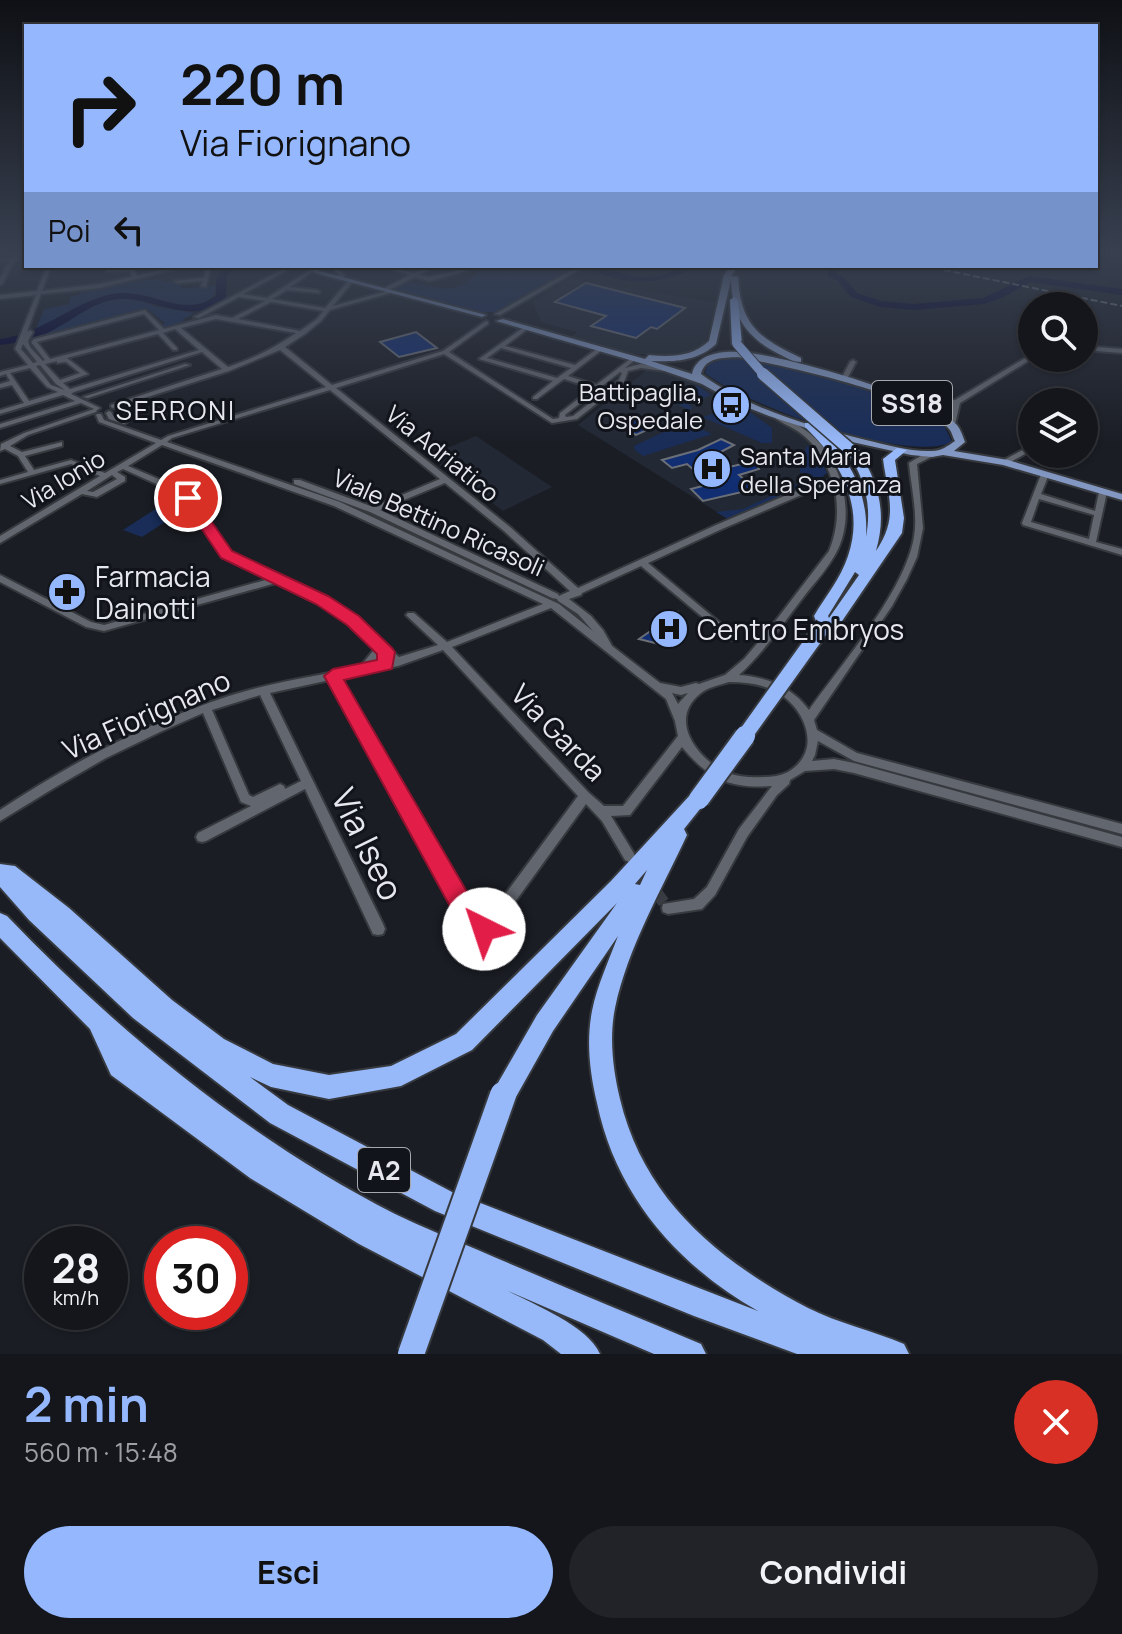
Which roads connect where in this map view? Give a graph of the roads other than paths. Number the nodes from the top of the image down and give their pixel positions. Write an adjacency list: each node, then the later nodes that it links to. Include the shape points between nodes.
1 (31, 318): 37 (street, via 23,340)
2 (121, 318): 32 (street, via 36,340)
3 (150, 318): 18 (street)
4 (204, 318): 17 (street)
5 (231, 318): 14 (street)
6 (320, 318): 19 (street)
7 (487, 318): 15 (main road)
8 (509, 318): 16 (street)
9 (510, 318): 16 (main road)
10 (718, 318): 28 (main road, via 707,349 674,359)
11 (727, 318): 31 (main road, SS18, via 722,343)
12 (735, 318): 102 (highway, bridge, via 737,344 759,371 830,427 854,453 876,500 875,538 862,570)
13 (742, 318): 42 (main road, SS18, via 757,338)
14 (234, 319): 19 (street)
15 (484, 319): 27 (street, Via Ionio)
16 (523, 327): 20 (street); 23 (main road)
17 (177, 328): 18 (street); 25 (street)
18 (161, 332): 22 (street); 32 (street)
19 (303, 333): 21 (street)
20 (500, 346): 38 (street); 46 (street, via 482,359)
21 (281, 347): 40 (street); 51 (street, Via Adriatico)
22 (175, 349)
23 (600, 349): 28 (main road); 38 (street)
24 (1098, 349): 26 (street)
25 (204, 350): 29 (street); 40 (street)
26 (1122, 351)
27 (445, 352): 51 (street, Via Ionio); 66 (street, via 548,420)
28 (618, 354): 30 (main road)
29 (184, 355): 35 (street, via 192,364); 53 (street)
30 (633, 359): 34 (main road); 41 (street)
31 (704, 360): 34 (main road); 42 (main road, SS18, via 738,354); 48 (main road, SS18, via 696,370)
32 (49, 361): 37 (street)
33 (853, 362): 47 (street)
34 (650, 363): 39 (main road)
35 (187, 365): 44 (street); 58 (street)
36 (1018, 365): 59 (street)
37 (38, 366): 43 (street); 45 (street); 49 (street); 49 (street, via 67,360 85,374); 53 (street, via 49,386)
38 (576, 367): 46 (street)
39 (666, 369): 41 (street, via 638,366); 48 (main road)
40 (227, 370): 44 (street)
41 (622, 371): 52 (street); 55 (street, via 622,381)
42 (828, 374): 47 (main road, SS18)
43 (0, 376): 45 (street)
44 (201, 378): 61 (street)
45 (11, 379): 50 (street); 60 (street)
46 (561, 379): 52 (street); 56 (street)
47 (844, 379): 57 (main road, SS18)
48 (702, 381): 62 (main road, SS18)
49 (58, 383): 53 (street)
50 (0, 386)
51 (327, 386): 71 (street, Via Ionio); 84 (street, Via Adriatico)
52 (597, 387): 54 (street)
53 (64, 392): 58 (street); 60 (street)
54 (589, 393): 55 (street); 66 (street, via 562,414)
55 (602, 397): 66 (street, via 575,418)
56 (535, 398)
57 (899, 398): 59 (street, via 931,405); 67 (main road, SS18)
58 (84, 399): 61 (street); 64 (street); 69 (street)
59 (957, 402): 67 (street)
60 (28, 404): 63 (street)
61 (110, 408): 64 (street); 71 (street, via 111,418)
62 (765, 410): 68 (main road, SS18); 85 (street, via 817,445)
63 (0, 412)
64 (97, 414): 65 (street); 65 (street); 71 (street)
65 (74, 419): 72 (street)
66 (563, 420)
67 (953, 423): 70 (main road, SS18)
68 (809, 425): 74 (main road, SS18); 102 (highway, via 849,475 861,512 856,552 821,616)
69 (0, 426)
70 (960, 434): 75 (main road, SS18, via 957,445); 79 (main road, SS18)
71 (166, 440): 80 (street, Via Ionio); 91 (street, Viale Bettino Ricasoli); 100 (street, Viale Bettino Ricasoli, via 337,504)
72 (1, 444): 78 (street)
73 (59, 444): 78 (street)
74 (901, 450): 76 (main road, SS18); 102 (highway, via 889,459 895,533 833,623)
75 (943, 452): 76 (main road, SS18); 79 (main road, SS18)
76 (930, 454): 115 (street, via 913,463 918,537 911,563)
77 (1018, 454): 79 (street)
78 (21, 455): 81 (street)
79 (1004, 462): 83 (main road, SS18)
80 (122, 466): 82 (street, Via Ionio); 98 (street, via 184,493 227,554)
81 (32, 472): 82 (street, via 71,462); 86 (street)
82 (109, 474): 87 (street, Via Ionio); 87 (street, via 123,477 94,495)
83 (1045, 474): 88 (main road, SS18); 89 (street)
84 (445, 480): 91 (street); 99 (street, Via Adriatico)
85 (836, 480): 96 (street, Via Fiorignano); 110 (street, via 842,501 834,548 752,660)
86 (0, 482)
87 (80, 491): 93 (street, Via Ionio)
88 (1103, 492): 90 (main road, SS18); 92 (street)
89 (1036, 495): 92 (street); 94 (street, via 1026,523)
90 (1122, 497)
91 (373, 510): 100 (street, Viale Bettino Ricasoli)
92 (1098, 514): 94 (street)
93 (0, 540)
94 (1092, 543): 95 (street)
95 (1122, 552)
96 (642, 562): 99 (street, Via Fiorignano); 103 (street)
97 (0, 578): 98 (street, via 104,628)
98 (278, 579): 105 (street, via 341,612)
99 (578, 593): 100 (street, Via Fiorignano)
100 (553, 602): 104 (street, Via Fiorignano); 111 (street)
101 (411, 615): 104 (street, Via Garda)
102 (824, 625): 124 (highway, bridge)
103 (733, 638)
104 (446, 647): 106 (street, Via Fiorignano); 123 (street, Via Garda)
105 (381, 653): 106 (street); 107 (street); 108 (street)
106 (398, 662): 107 (street, Via Fiorignano)
107 (384, 665): 108 (street, Via Fiorignano)
108 (364, 669): 109 (street, Via Fiorignano)
109 (333, 676): 113 (street, Via Fiorignano); 123 (street, via 472,924 484,929 494,920)
110 (729, 678): 112 (street); 115 (street, via 773,686 796,701)
111 (652, 683): 112 (street, via 674,691); 116 (street, via 670,697)
112 (703, 685): 116 (street, via 685,701)
113 (263, 690): 114 (street, Via Fiorignano); 121 (street, Via Iseo)
114 (206, 708): 122 (street, via 245,799 254,802); 127 (street, Via Fiorignano, via 78,767)
115 (809, 718): 117 (street)
116 (679, 719): 118 (street)
117 (815, 734): 119 (street); 128 (street, via 854,757)
118 (682, 739): 120 (street, via 696,759 723,776 754,783); 126 (street)
119 (805, 766): 120 (street); 131 (street, via 854,768)
120 (792, 776): 136 (street, via 743,833 711,891 697,905)
121 (307, 783): 129 (street, Via Iseo); 138 (street, Via Iseo)
122 (280, 789)
123 (585, 796): 125 (street, Via Garda)
124 (699, 799): 132 (highway); 134 (highway, via 464,1042 395,1080 352,1088 296,1085 263,1075 202,1038)
125 (604, 811): 126 (street); 130 (street, Via Garda)
126 (626, 811): 130 (street, via 618,823)
127 (0, 816)
128 (1122, 829)
129 (202, 837)
130 (618, 841): 133 (street, Via Garda)
131 (1122, 842)
132 (666, 853): 140 (highway, bridge, via 545,1023 503,1095); 144 (highway, via 635,913 603,1013 602,1066 619,1147 661,1217 726,1275 800,1319)
133 (629, 856)
134 (0, 866)
135 (0, 873): 143 (highway, A2, via 141,1010 279,1114 444,1202)
136 (668, 908)
137 (0, 923): 139 (highway, A2)
138 (378, 929)
139 (97, 1020): 141 (highway, via 119,1067 259,1169 369,1234 553,1330); 142 (highway, A2, via 131,1052 264,1151 376,1218)
140 (411, 1354)
141 (585, 1354)
142 (691, 1354)
143 (837, 1354)
144 (894, 1354)

